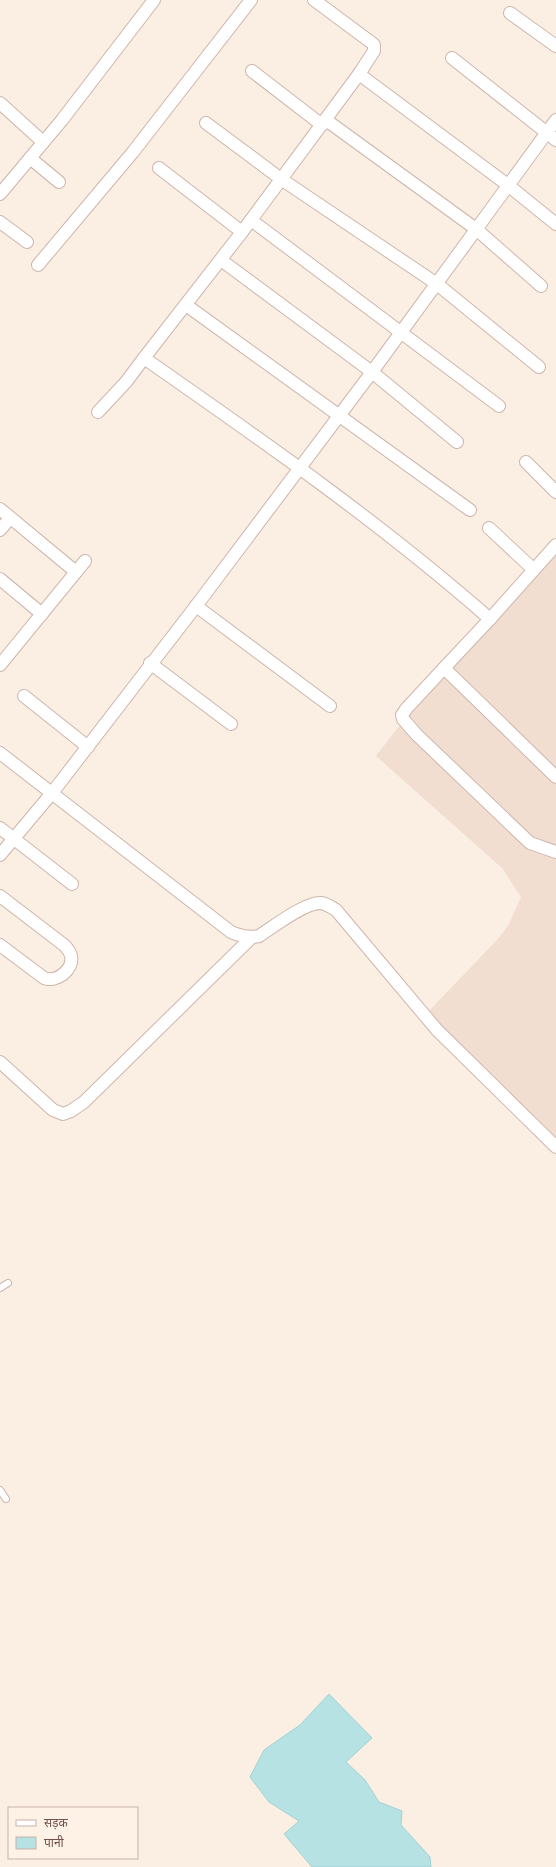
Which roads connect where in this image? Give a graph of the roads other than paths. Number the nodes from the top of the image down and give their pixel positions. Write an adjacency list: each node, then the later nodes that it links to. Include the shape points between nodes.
1 (154, 0): 14 (street)
2 (251, 0): 28 (street, via 133,152)
3 (314, 0): 8 (street, via 374,45 374,51)
4 (510, 13): 5 (street)
5 (556, 46)
6 (452, 58): 13 (street)
7 (252, 71): 11 (street)
8 (359, 74): 11 (street); 19 (street)
9 (0, 103): 14 (street)
10 (556, 120): 13 (street)
11 (324, 122): 17 (street); 24 (street)
12 (206, 123): 17 (street)
13 (551, 136): 19 (street)
14 (43, 142): 15 (street)
15 (30, 158): 18 (street); 20 (street)
16 (159, 168): 25 (street)
17 (282, 179): 21 (street); 29 (street)
18 (59, 182)
19 (509, 186): 23 (street); 24 (street)
20 (1, 191)
21 (251, 220): 25 (street); 32 (street)
22 (0, 222): 26 (street)
23 (556, 224)
24 (476, 229): 29 (street); 30 (street)
25 (242, 232): 27 (street)
26 (27, 242)
27 (220, 260): 31 (street); 35 (street)
28 (38, 265)
29 (437, 284): 32 (street); 34 (street)
30 (541, 286)
31 (186, 304): 33 (street); 38 (street)
32 (401, 331): 35 (street); 36 (street)
33 (144, 358): 37 (street); 41 (street)
34 (539, 367)
35 (372, 372): 38 (street); 39 (street)
36 (499, 406)
37 (98, 412)
38 (339, 414): 41 (street); 44 (street)
39 (457, 442)
40 (526, 462): 42 (street)
41 (300, 467): 53 (street); 55 (street, via 440,575)
42 (556, 492)
43 (0, 509): 45 (street)
44 (470, 510)
45 (10, 518): 47 (street); 51 (street)
46 (489, 528): 50 (street)
47 (0, 530)
48 (556, 545): 50 (street)
49 (85, 561): 51 (street)
50 (534, 569): 55 (street)
51 (76, 572): 54 (street)
52 (0, 580): 54 (street)
53 (196, 606): 57 (street); 60 (street)
54 (42, 614): 56 (street)
55 (490, 619): 58 (street)
56 (1, 663)
57 (150, 664): 61 (street); 62 (street)
58 (444, 668): 64 (street); 68 (street, via 406,709 402,715 403,719 530,843)
59 (24, 696): 62 (street)
60 (330, 706)
61 (231, 724)
62 (88, 747): 65 (street)
63 (0, 753): 65 (street)
64 (556, 777)
65 (52, 793): 67 (street); 72 (street, via 231,932)
66 (0, 828): 67 (street)
67 (13, 839): 69 (street); 70 (street)
68 (556, 852)
69 (0, 855)
70 (72, 884)
71 (0, 896): 73 (street, via 64,945 71,954 71,960 68,968 58,978 49,980)
72 (251, 938): 74 (street, via 84,1102 71,1111 63,1114 53,1110); 75 (street, via 259,936 309,906 327,904 336,910 438,1030)
73 (0, 945)
74 (0, 1062)
75 (556, 1146)
76 (8, 1283): 77 (lane)
77 (0, 1288)
78 (0, 1490): 79 (lane)
79 (6, 1500)

